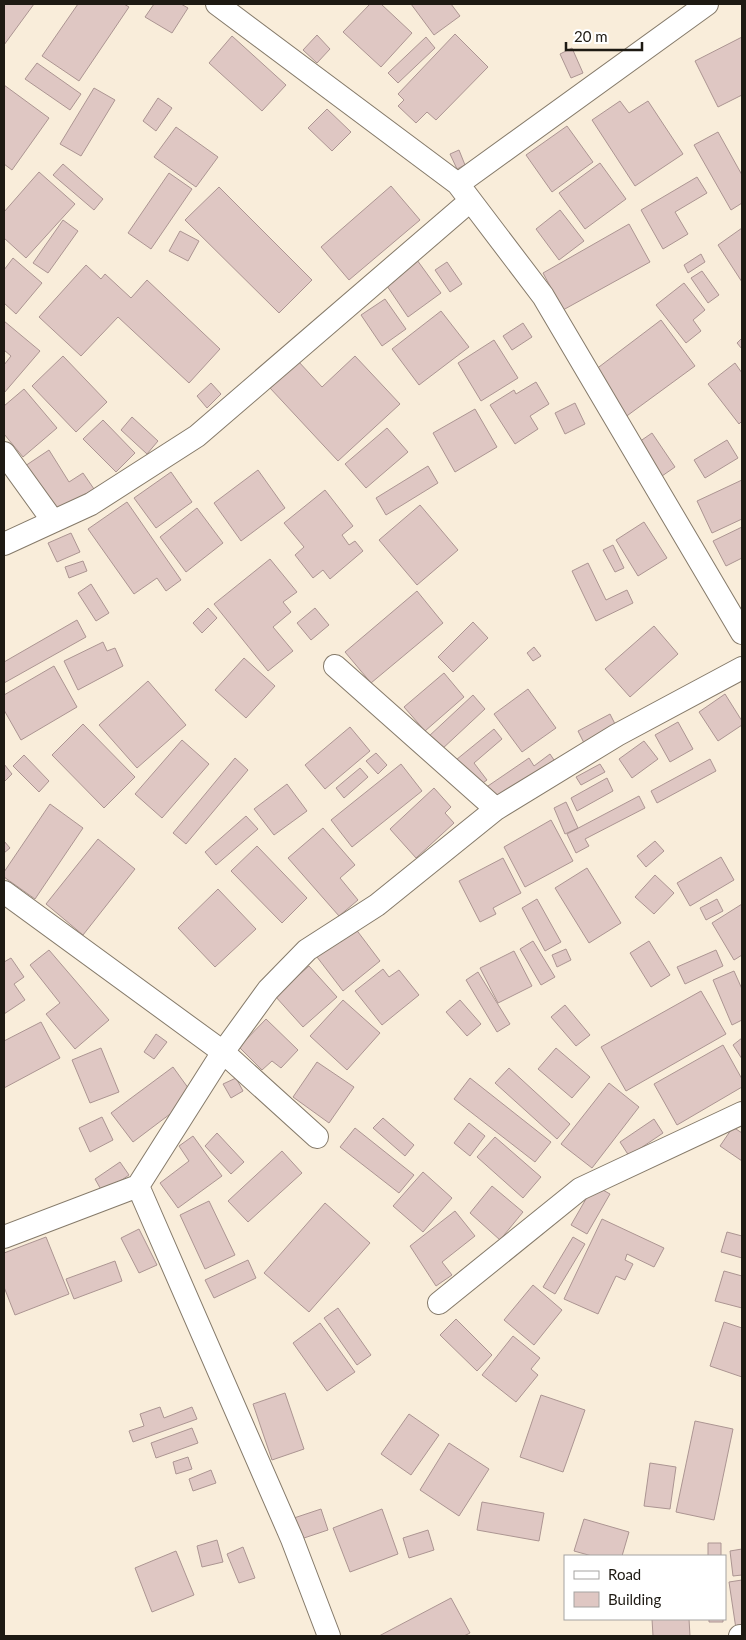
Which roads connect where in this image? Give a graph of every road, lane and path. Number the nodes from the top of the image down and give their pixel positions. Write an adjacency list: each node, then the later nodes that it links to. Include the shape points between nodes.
1 (217, 4): 3 (street)
2 (707, 4): 3 (street)
3 (464, 193): 5 (street, via 197,436 91,504); 7 (street, via 543,296)
4 (4, 453): 5 (street)
5 (53, 521): 6 (street)
6 (4, 544)
7 (742, 634)
8 (335, 666): 10 (street)
9 (742, 668): 10 (street, via 617,735)
10 (496, 809): 12 (street, via 377,905 307,950 268,990)
11 (4, 892): 12 (street)
12 (223, 1052): 14 (street); 15 (street)
13 (742, 1113): 17 (street, via 580,1189)
14 (317, 1137)
15 (138, 1186): 16 (street); 18 (street, via 292,1538)
16 (4, 1237)
17 (439, 1303)
18 (329, 1636)

